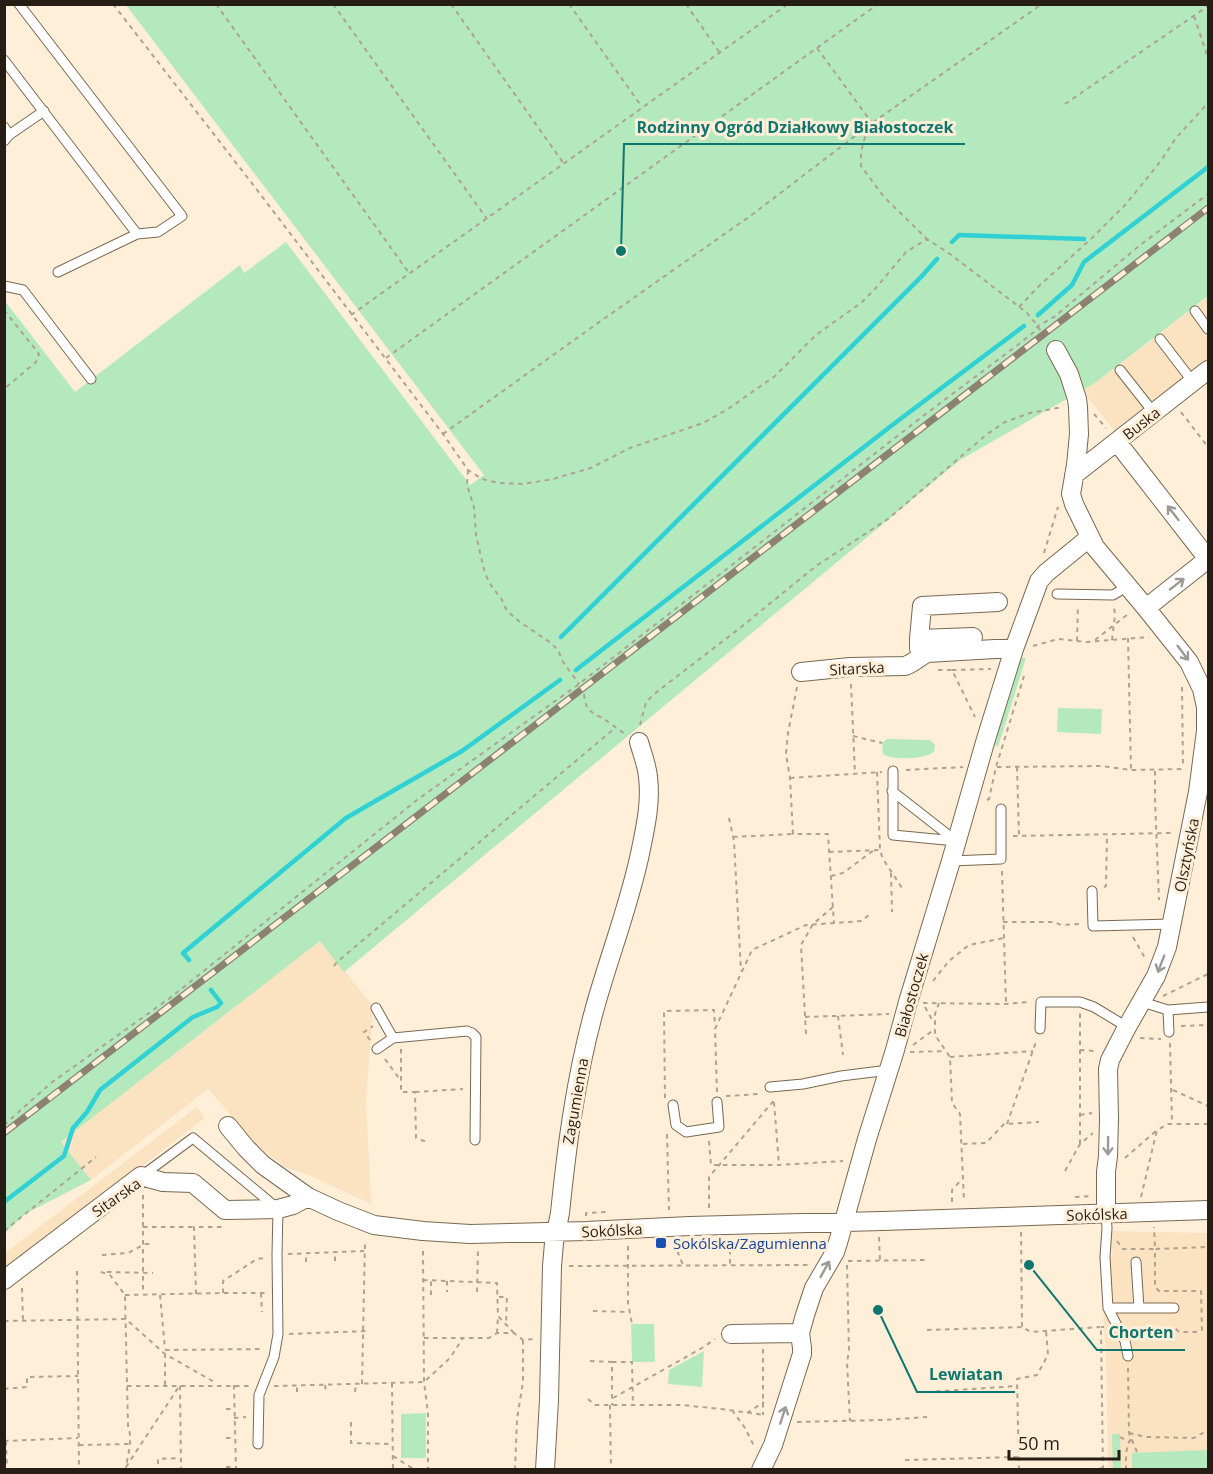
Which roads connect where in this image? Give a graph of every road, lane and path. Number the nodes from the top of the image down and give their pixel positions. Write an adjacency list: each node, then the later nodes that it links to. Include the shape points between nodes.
1 (19, 4): 26 (lane, via 182,216 158,232)
2 (113, 4): 34 (path)
3 (216, 4): 29 (path)
4 (333, 4): 25 (path)
5 (451, 4): 23 (path)
6 (569, 4): 19 (path)
7 (686, 4): 14 (path)
8 (788, 4): 14 (path)
9 (878, 4): 13 (path)
10 (1042, 4): 21 (path)
11 (1209, 6): 12 (path)
12 (1194, 16): 15 (path); 18 (path)
13 (817, 48): 21 (path); 39 (path)
14 (720, 53): 19 (path)
15 (1209, 58)
16 (4, 60): 20 (lane)
17 (1209, 103): 31 (path, via 1176,138 1126,204)
18 (1065, 104)
19 (642, 107): 23 (path)
20 (44, 111): 22 (lane); 26 (lane)
21 (872, 123): 27 (path, via 861,152 861,166 884,197); 48 (path, via 753,214)
22 (6, 134)
23 (564, 164): 25 (path)
24 (1209, 194): 35 (path)
25 (487, 219): 29 (path)
26 (137, 234): 28 (lane)
27 (927, 239): 31 (path); 51 (path, via 906,252 875,290 816,335 775,376 703,423 553,479 499,483)
28 (58, 272)
29 (409, 273): 34 (path)
30 (4, 286): 42 (lane, via 23,290)
31 (1019, 307): 35 (path)
32 (4, 310): 44 (path, via 39,354 36,362)
33 (1195, 311): 36 (lane)
34 (351, 315): 39 (path)
35 (1038, 326): 77 (path)
36 (1209, 329)
37 (1160, 339): 43 (lane)
38 (1056, 350): 46 (street, Olsztyńska, via 1069,374)
39 (385, 358): 48 (path)
40 (1120, 370): 47 (lane)
41 (1209, 370): 43 (street, Buska)
42 (91, 379)
43 (1193, 382): 45 (street, Buska)
44 (4, 389)
45 (1171, 399): 47 (street, Buska); 50 (path)
46 (1078, 407): 49 (path, via 1099,419); 52 (street, Olsztyńska); 81 (path, via 1030,413 1005,422 986,435 888,519 816,566 658,691 646,702)
47 (1154, 413): 49 (street, Buska)
48 (443, 434): 51 (path)
49 (1116, 442): 52 (street, Buska); 56 (street, one-way to 49)
50 (1209, 447)
51 (468, 470): 77 (path, via 467,485 485,574 507,611 558,650)
52 (1074, 476): 54 (street, Olsztyńska, via 1072,498)
53 (1058, 507): 55 (path)
54 (1089, 538): 57 (street, Olsztyńska); 70 (street, Białostoczek, via 1039,580)
55 (1044, 555)
56 (1208, 560): 61 (street, one-way to 56)
57 (1121, 590): 59 (lane); 61 (street, Olsztyńska); 62 (path)
58 (1057, 594): 59 (lane)
59 (1079, 595): 67 (path)
60 (998, 603): 71 (street, via 922,606)
61 (1144, 605): 62 (path); 63 (street, Olsztyńska)
62 (1114, 625): 66 (path); 68 (path)
63 (1169, 636): 65 (path); 85 (street, Olsztyńska, one-way to 85, via 1194,671 1204,698 1206,725)
64 (973, 637): 71 (street)
65 (1128, 638): 66 (path); 86 (path)
66 (1112, 640): 68 (path)
67 (1077, 641): 68 (path); 69 (path, via 1058,639)
68 (1093, 641)
69 (1033, 646)
70 (1014, 649): 71 (street); 73 (street, Białostoczek)
71 (917, 653): 72 (street, Sitarska, via 905,666); 74 (path, via 918,670)
72 (850, 667): 75 (street, Sitarska); 79 (path)
73 (1007, 669): 74 (path); 80 (street, Białostoczek)
74 (952, 670): 80 (path)
75 (801, 672): 96 (path, via 786,754)
76 (1180, 679): 85 (path)
77 (579, 684): 168 (path, via 417,800 170,998 51,1083)
78 (584, 694): 123 (path, via 590,712 615,728)
79 (853, 736): 82 (path); 90 (path)
80 (986, 739): 102 (street, Białostoczek)
81 (639, 742): 200 (street, Zagumienna, via 648,775 649,807 629,899 580,1070)
82 (882, 743)
83 (996, 767): 84 (path)
84 (1017, 767): 86 (path, via 1102,766); 99 (path)
85 (1192, 769): 88 (path); 92 (street, Olsztyńska)
86 (1131, 770): 88 (path)
87 (893, 771): 91 (lane)
88 (1155, 771): 97 (path)
89 (877, 772): 104 (path)
90 (855, 774)
91 (892, 791): 102 (lane); 102 (lane, via 892,835)
92 (1203, 792): 95 (street, Olsztyńska)
93 (1001, 809): 101 (lane)
94 (729, 818): 100 (path)
95 (1190, 832): 97 (path); 112 (street, Olsztyńska)
96 (793, 834): 100 (path); 105 (path, via 828,834)
97 (1156, 834): 98 (path); 112 (path, via 1159,900)
98 (1107, 835): 99 (path); 111 (path, via 1106,886)
99 (1019, 836): 101 (path)
100 (733, 837): 124 (path)
101 (1001, 837): 106 (lane)
102 (956, 841): 107 (street, Białostoczek)
103 (874, 850): 104 (path); 105 (path); 109 (path, via 843,873)
104 (880, 850): 108 (path)
105 (829, 852): 109 (path)
106 (1001, 859): 107 (lane); 116 (path)
107 (951, 861): 133 (street, Białostoczek)
108 (891, 870): 110 (path); 114 (path)
109 (831, 876): 113 (path)
110 (902, 888)
111 (1092, 891): 117 (lane)
112 (1177, 899): 120 (street, Olsztyńska)
113 (833, 907): 118 (path); 119 (path)
114 (892, 912)
115 (870, 914): 119 (path, via 862,921)
116 (1003, 922): 117 (path); 122 (path)
117 (1092, 923): 121 (lane)
118 (813, 924): 119 (path); 124 (path, via 752,950); 138 (path, via 801,945)
119 (834, 924)
120 (1172, 924): 121 (lane); 126 (street, Olsztyńska, one-way to 126)
121 (1125, 925): 126 (path)
122 (1004, 938): 127 (path, via 969,945 949,961); 132 (path)
123 (334, 966)
124 (741, 974): 141 (path)
125 (1209, 974): 130 (path)
126 (1156, 976): 130 (street, Olsztyńska)
127 (928, 987)
128 (1041, 1002): 129 (lane); 132 (path); 142 (lane)
129 (1080, 1002): 144 (lane, via 1094,1007); 176 (path)
130 (1144, 1002): 136 (lane); 144 (street, Olsztyńska)
131 (939, 1003): 132 (path); 133 (path); 140 (path)
132 (1006, 1004)
133 (912, 1007): 137 (path, via 887,1014); 140 (path); 152 (street, Białostoczek)
134 (1209, 1007): 136 (lane)
135 (376, 1008): 146 (lane)
136 (1168, 1010): 143 (lane)
137 (838, 1016): 138 (path); 150 (path)
138 (805, 1017): 145 (path)
139 (1209, 1025): 143 (path)
140 (935, 1027): 149 (path, via 935,1035); 149 (path, via 904,1051)
141 (715, 1029): 158 (path, via 718,1096); 161 (path, via 714,1010 664,1011)
142 (1040, 1029): 148 (path)
143 (1169, 1029)
144 (1124, 1032): 155 (path, via 1169,1039); 163 (street, Olsztyńska, via 1108,1069)
145 (806, 1034)
146 (397, 1038): 147 (lane); 154 (lane, via 472,1033 476,1037); 156 (path, via 401,1092)
147 (377, 1049)
148 (1033, 1051): 151 (path); 165 (path)
149 (946, 1052): 151 (path)
150 (843, 1055)
151 (950, 1057): 175 (path, via 952,1103 960,1114)
152 (889, 1071): 153 (lane); 194 (street, Białostoczek)
153 (770, 1087)
154 (475, 1088): 156 (path); 173 (lane)
155 (1172, 1089): 162 (path); 166 (path)
156 (415, 1092): 174 (path, via 416,1138)
157 (780, 1092): 159 (path)
158 (759, 1094)
159 (774, 1100): 180 (path); 181 (path)
160 (717, 1102): 171 (lane, via 719,1127)
161 (669, 1105): 171 (lane, via 676,1125 686,1132)
162 (1209, 1106)
163 (1109, 1119): 176 (path); 193 (street, Olsztyńska, one-way to 193)
164 (1039, 1122): 165 (path)
165 (1007, 1124): 175 (path, via 986,1143)
166 (1172, 1124): 167 (path); 172 (path)
167 (1209, 1124)
168 (4, 1125)
169 (228, 1126): 186 (street, Sokólska, via 263,1165)
170 (666, 1126): 191 (path)
171 (709, 1130): 181 (path, via 711,1165)
172 (1157, 1130): 178 (path); 185 (path)
173 (474, 1140)
174 (427, 1142)
175 (962, 1144): 187 (path)
176 (1080, 1144): 182 (path)
177 (96, 1157): 199 (path)
178 (1125, 1158)
179 (847, 1161): 180 (path)
180 (780, 1165): 181 (path)
181 (718, 1166): 190 (path, via 709,1177)
182 (1065, 1171)
183 (141, 1176): 189 (street, Sitarska, via 163,1182 193,1183 225,1210); 189 (lane, via 193,1138); 195 (path); 231 (street, Sitarska)
184 (962, 1179): 188 (path, via 952,1190)
185 (1141, 1196)
186 (308, 1197): 189 (street, Sitarska); 200 (street, Sokólska, via 374,1225 470,1234)
187 (964, 1201)
188 (952, 1202)
189 (278, 1209): 217 (lane)
190 (709, 1209)
191 (669, 1210)
192 (1209, 1210): 193 (street, Sokólska)
193 (1107, 1221): 194 (street, Sokólska); 211 (path, via 1123,1249); 247 (lane)
194 (843, 1222): 200 (street, Sokólska); 226 (street, Białostoczek, via 835,1252)
195 (143, 1227): 196 (path); 207 (path)
196 (195, 1227): 197 (path); 243 (path)
197 (230, 1227)
198 (1154, 1227): 211 (path)
199 (4, 1231)
200 (555, 1232): 227 (street, Zagumienna)
201 (1021, 1232): 260 (path)
202 (879, 1235): 220 (path)
203 (730, 1241): 225 (path)
204 (364, 1242): 212 (path)
205 (674, 1243): 224 (path)
206 (152, 1244): 207 (path)
207 (143, 1245): 216 (path, via 128,1253); 229 (path)
208 (628, 1245): 223 (path)
209 (1209, 1247): 211 (path)
210 (478, 1249): 235 (path)
211 (1155, 1249): 263 (path, via 1155,1287 1159,1291 1201,1291 1202,1330)
212 (364, 1251): 214 (path); 265 (path)
213 (423, 1251): 232 (path)
214 (335, 1252): 215 (path); 219 (path)
215 (306, 1254): 217 (path); 221 (path)
216 (102, 1255)
217 (277, 1255): 238 (path, via 257,1259 223,1281); 240 (lane)
218 (926, 1260): 220 (path)
219 (335, 1261)
220 (880, 1261): 315 (path, via 847,1261)
221 (306, 1262)
222 (1136, 1262): 248 (lane)
223 (628, 1265): 224 (path); 227 (path); 252 (path)
224 (683, 1265): 225 (path)
225 (730, 1265): 226 (path)
226 (826, 1265): 269 (street, Białostoczek, one-way to 226)
227 (552, 1266): 347 (street, Zagumienna)
228 (77, 1271): 254 (path)
229 (143, 1273): 230 (path); 241 (path); 245 (path, via 101,1272 110,1275)
230 (153, 1274)
231 (13, 1280): 257 (path)
232 (423, 1280): 233 (path); 272 (path)
233 (431, 1280): 234 (path); 244 (path)
234 (447, 1281): 235 (path); 236 (path)
235 (477, 1282): 237 (path); 246 (path, via 497,1283)
236 (447, 1292)
237 (477, 1292)
238 (223, 1293): 239 (path); 243 (path)
239 (261, 1293): 240 (path); 251 (path)
240 (277, 1293): 270 (lane)
241 (143, 1294): 242 (path); 245 (path)
242 (160, 1294): 243 (path); 277 (path)
243 (196, 1294)
244 (431, 1294)
245 (125, 1295): 255 (path)
246 (498, 1297): 253 (path); 258 (path, via 507,1297)
247 (1108, 1308): 248 (lane); 263 (lane)
248 (1139, 1308): 249 (lane)
249 (1174, 1308)
250 (593, 1311): 252 (path)
251 (262, 1312)
252 (630, 1312): 259 (path)
253 (498, 1316): 258 (path); 266 (path)
254 (78, 1319): 255 (path); 257 (path); 283 (path)
255 (126, 1319): 277 (path); 293 (path)
256 (4, 1321): 257 (path)
257 (23, 1321)
258 (506, 1324): 267 (path)
259 (632, 1324)
260 (1022, 1327): 261 (path); 262 (path, via 1031,1332)
261 (927, 1330)
262 (1046, 1330): 296 (path, via 1048,1355 1037,1374 1017,1379); 339 (path, via 1102,1327)
263 (1120, 1330): 278 (lane)
264 (367, 1331): 265 (path)
265 (363, 1332): 270 (path); 279 (path)
266 (497, 1333): 267 (path); 273 (path, via 489,1338)
267 (514, 1333): 275 (path)
268 (763, 1333): 269 (street); 271 (street); 305 (path)
269 (800, 1333): 314 (street, Białostoczek, one-way to 269, via 802,1354)
270 (278, 1334): 276 (lane)
271 (731, 1334): 297 (path, via 714,1339)
272 (424, 1338): 273 (path); 284 (path)
273 (463, 1338): 284 (path, via 450,1358)
274 (534, 1339): 275 (path)
275 (523, 1340): 346 (path)
276 (275, 1349): 277 (path); 294 (lane)
277 (165, 1352): 288 (path); 290 (path)
278 (1128, 1356): 318 (path)
279 (362, 1359): 280 (path); 287 (path)
280 (367, 1360)
281 (590, 1361): 282 (path)
282 (612, 1362): 297 (path, via 632,1362); 303 (path)
283 (78, 1376): 298 (path, via 27,1377 27,1387); 320 (path)
284 (424, 1382): 285 (path); 345 (path)
285 (392, 1383): 287 (path); 327 (path)
286 (356, 1384): 287 (path); 292 (path); 301 (path)
287 (362, 1384)
288 (165, 1385): 289 (path); 293 (path)
289 (180, 1385): 290 (path); 332 (path); 336 (path)
290 (218, 1385): 291 (path)
291 (234, 1385): 294 (path); 309 (path)
292 (326, 1385): 295 (path); 300 (path)
293 (127, 1386): 325 (path)
294 (263, 1386): 295 (path); 326 (lane, via 259,1395)
295 (297, 1386): 299 (path)
296 (1017, 1386): 302 (path); 331 (path)
297 (633, 1387): 303 (path); 307 (path)
298 (4, 1389)
299 (297, 1392)
300 (326, 1392)
301 (355, 1392)
302 (927, 1392)
303 (613, 1398): 306 (path)
304 (588, 1399): 306 (path, via 595,1405)
305 (764, 1402): 311 (path); 312 (path)
306 (611, 1405): 307 (path); 348 (path)
307 (633, 1405): 310 (path)
308 (226, 1409): 309 (path)
309 (234, 1409): 322 (path)
310 (732, 1410): 311 (path); 338 (path, via 745,1428)
311 (747, 1413): 312 (path)
312 (763, 1415): 314 (path)
313 (927, 1417): 315 (path)
314 (782, 1419): 315 (path); 338 (street, Białostoczek)
315 (850, 1421)
316 (351, 1422): 327 (path, via 351,1443)
317 (1209, 1430): 318 (path, via 1194,1438)
318 (1129, 1433): 324 (path)
319 (1120, 1437): 324 (path)
320 (78, 1438): 323 (path); 328 (path)
321 (226, 1438): 322 (path)
322 (235, 1438): 337 (path)
323 (5, 1441): 340 (path)
324 (1130, 1441): 329 (path); 351 (path)
325 (130, 1444): 328 (path); 336 (path)
326 (258, 1444)
327 (393, 1444): 330 (path)
328 (79, 1445): 341 (path)
329 (1137, 1452)
330 (393, 1456): 343 (path); 344 (path)
331 (1018, 1456): 333 (path); 349 (path)
332 (181, 1458): 334 (path, via 158,1459); 342 (path)
333 (905, 1460)
334 (159, 1464)
335 (226, 1467): 337 (path)
336 (125, 1468)
337 (236, 1468)
338 (762, 1468)
339 (1103, 1469): 350 (path)
340 (7, 1470)
341 (79, 1470)
342 (181, 1470)
343 (393, 1470)
344 (415, 1470)
345 (428, 1470)
346 (515, 1470)
347 (545, 1470)
348 (611, 1470)
349 (1018, 1470)
350 (1090, 1470)
351 (1126, 1470)

